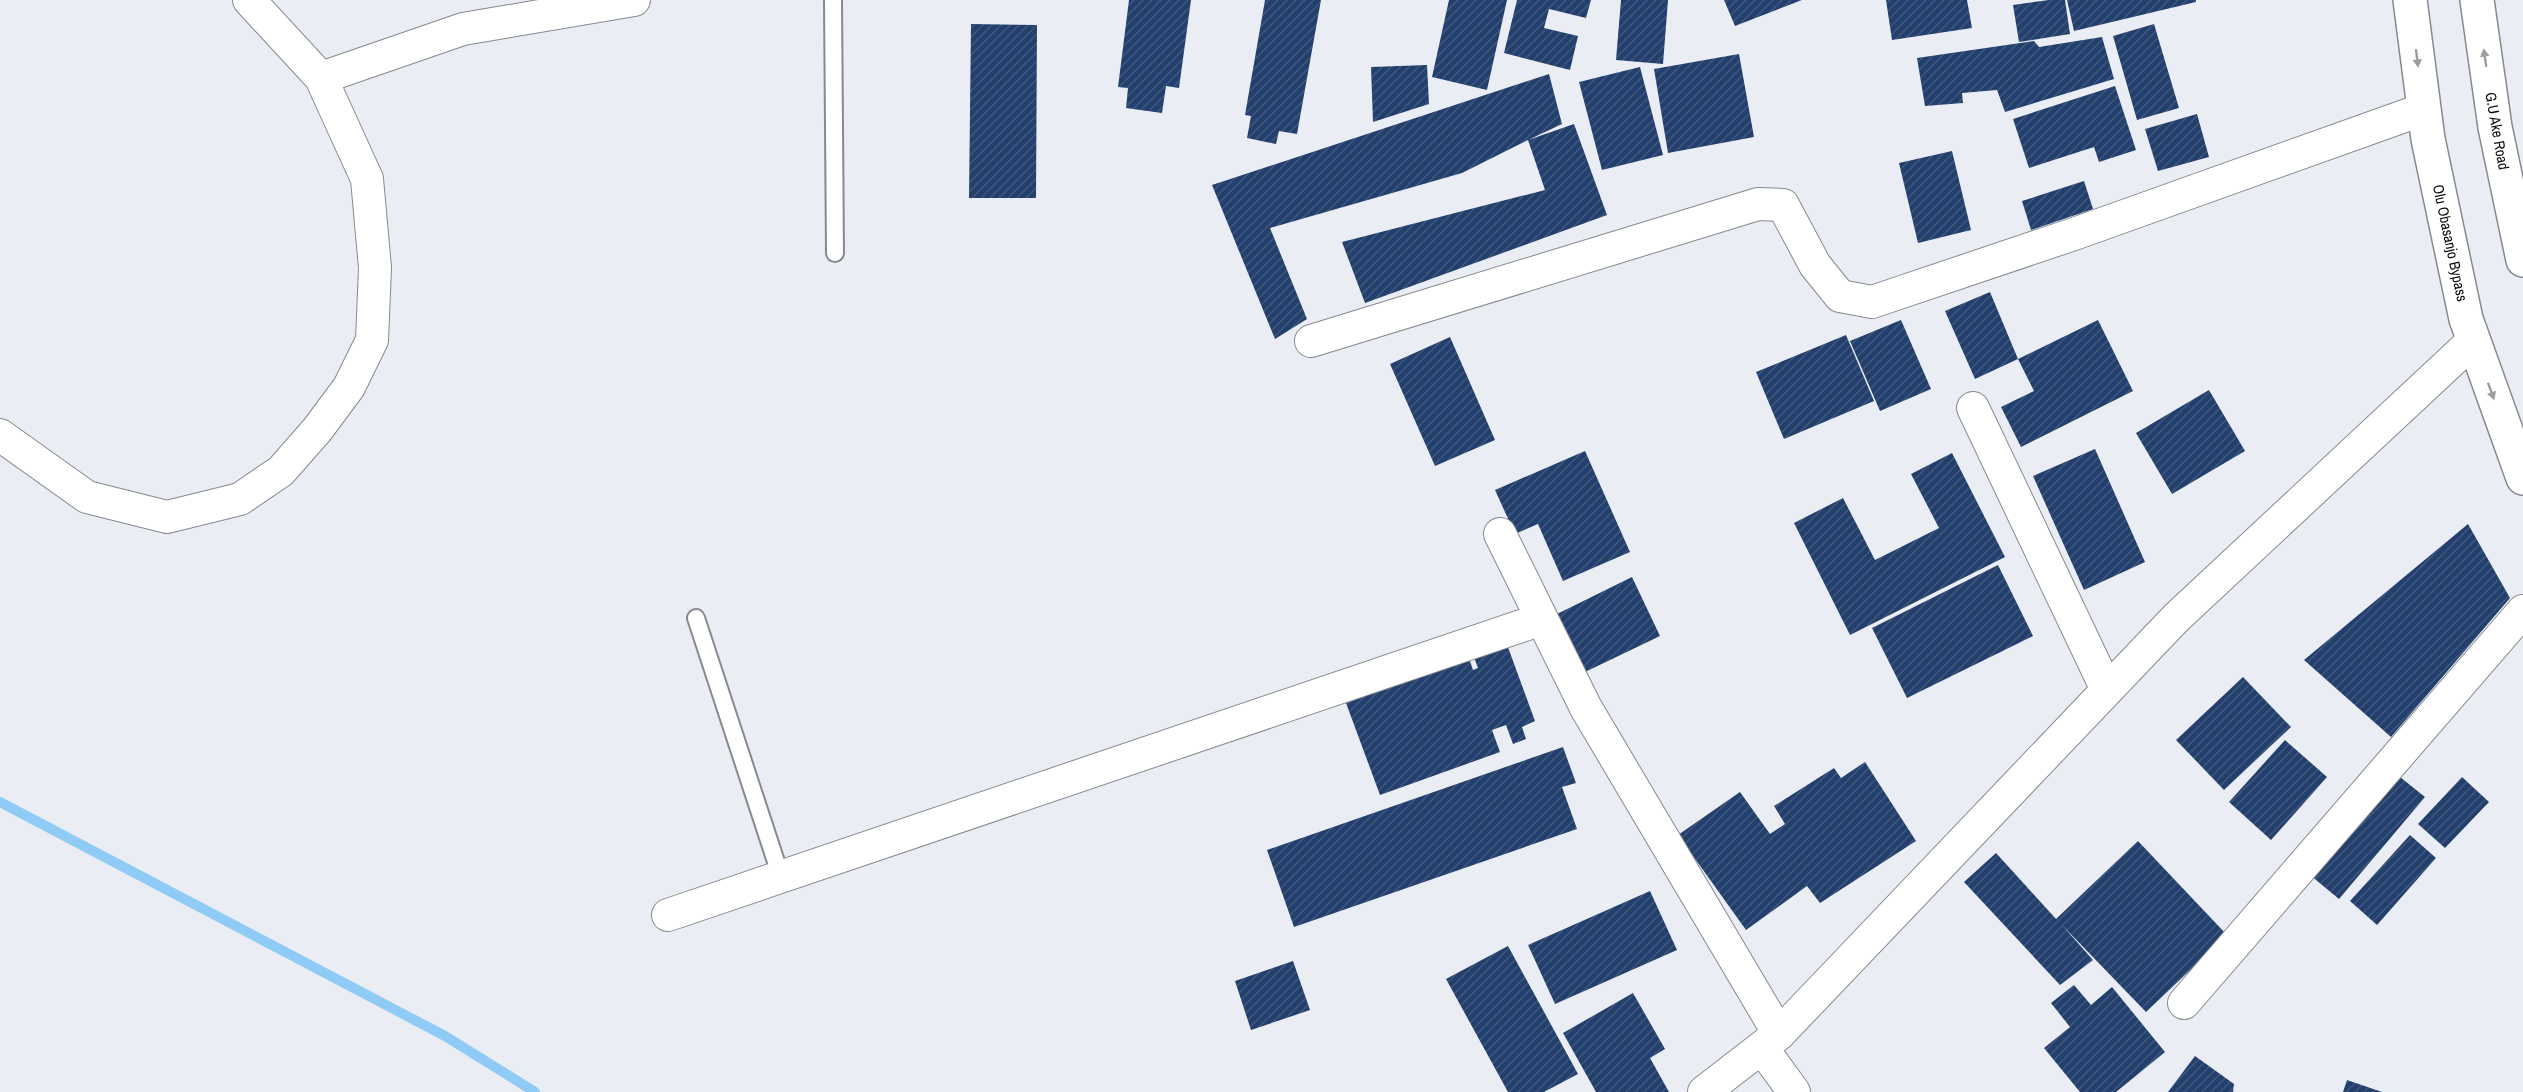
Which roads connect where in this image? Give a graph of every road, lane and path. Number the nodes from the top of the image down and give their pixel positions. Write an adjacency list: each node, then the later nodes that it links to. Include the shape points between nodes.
1 (249, 0): 6 (street)
2 (634, 0): 6 (street, via 463,29)
3 (834, 0): 8 (lane)
4 (2410, 0): 7 (main road, Olu Obasanjo Bypass, one-way to 7)
5 (2477, 0): 9 (main road, G.U Ake Road, one-way to 5, via 2495,127)
6 (321, 78): 13 (street, via 367,179 375,268 372,340 349,387 281,471 240,499 167,517 87,497)
7 (2424, 110): 10 (street, via 1872,302 1840,296 1815,265 1783,205 1758,204); 11 (main road, Olu Obasanjo Bypass)
8 (835, 253)
9 (2523, 260)
10 (1311, 341)
11 (2473, 341): 14 (main road, Olu Obasanjo Bypass, one-way to 14); 19 (street, via 2176,618)
12 (1973, 408): 19 (street)
13 (0, 435)
14 (2523, 478)
15 (1500, 534): 18 (street)
16 (2523, 610): 22 (street)
17 (696, 618): 20 (lane)
18 (1542, 619): 20 (street); 23 (street, via 1586,708)
19 (2107, 690): 23 (street)
20 (781, 877): 21 (street)
21 (668, 915)
22 (2184, 1003)
23 (1771, 1041): 24 (street); 25 (street)
24 (1704, 1092)
25 (1794, 1092)

